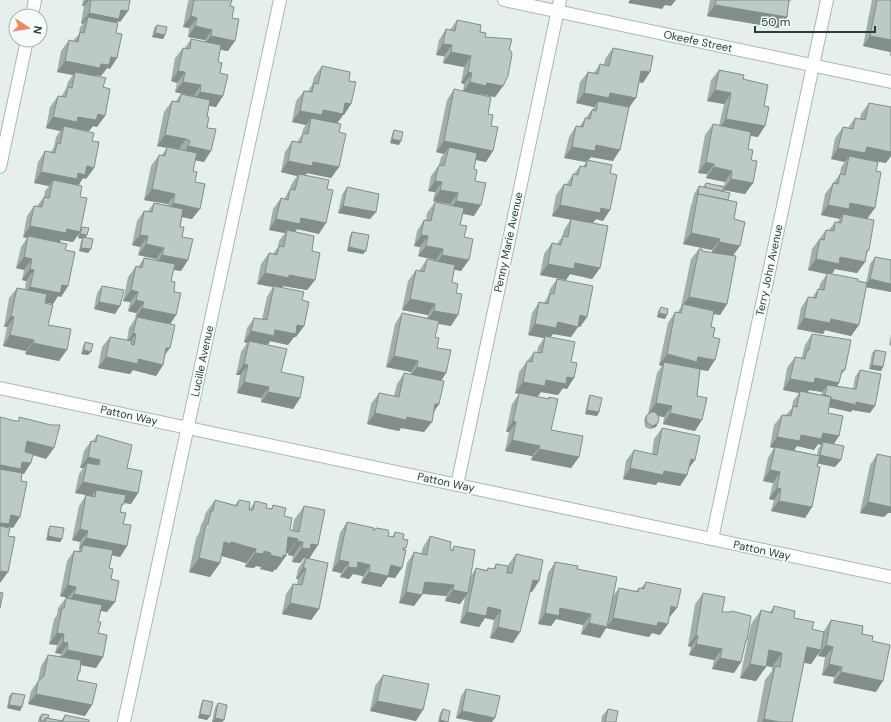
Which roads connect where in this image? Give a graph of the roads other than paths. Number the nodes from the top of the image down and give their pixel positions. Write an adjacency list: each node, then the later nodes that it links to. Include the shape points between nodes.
1 (280, 0): 10 (street, Lucille Avenue)
2 (504, 0): 4 (street, Okeefe Street)
3 (827, 0): 6 (street, Terry John Avenue)
4 (559, 6): 6 (street, Okeefe Street); 11 (street, Penny Marie Avenue)
5 (25, 48): 8 (street)
6 (813, 65): 7 (street, Okeefe Street); 12 (street, Terry John Avenue)
7 (891, 82)
8 (0, 167)
9 (0, 388): 10 (street, Patton Way)
10 (187, 428): 11 (street, Patton Way); 14 (street, Lucille Avenue)
11 (457, 485): 12 (street, Patton Way)
12 (712, 539): 13 (street, Patton Way)
13 (891, 577)
14 (124, 722)

